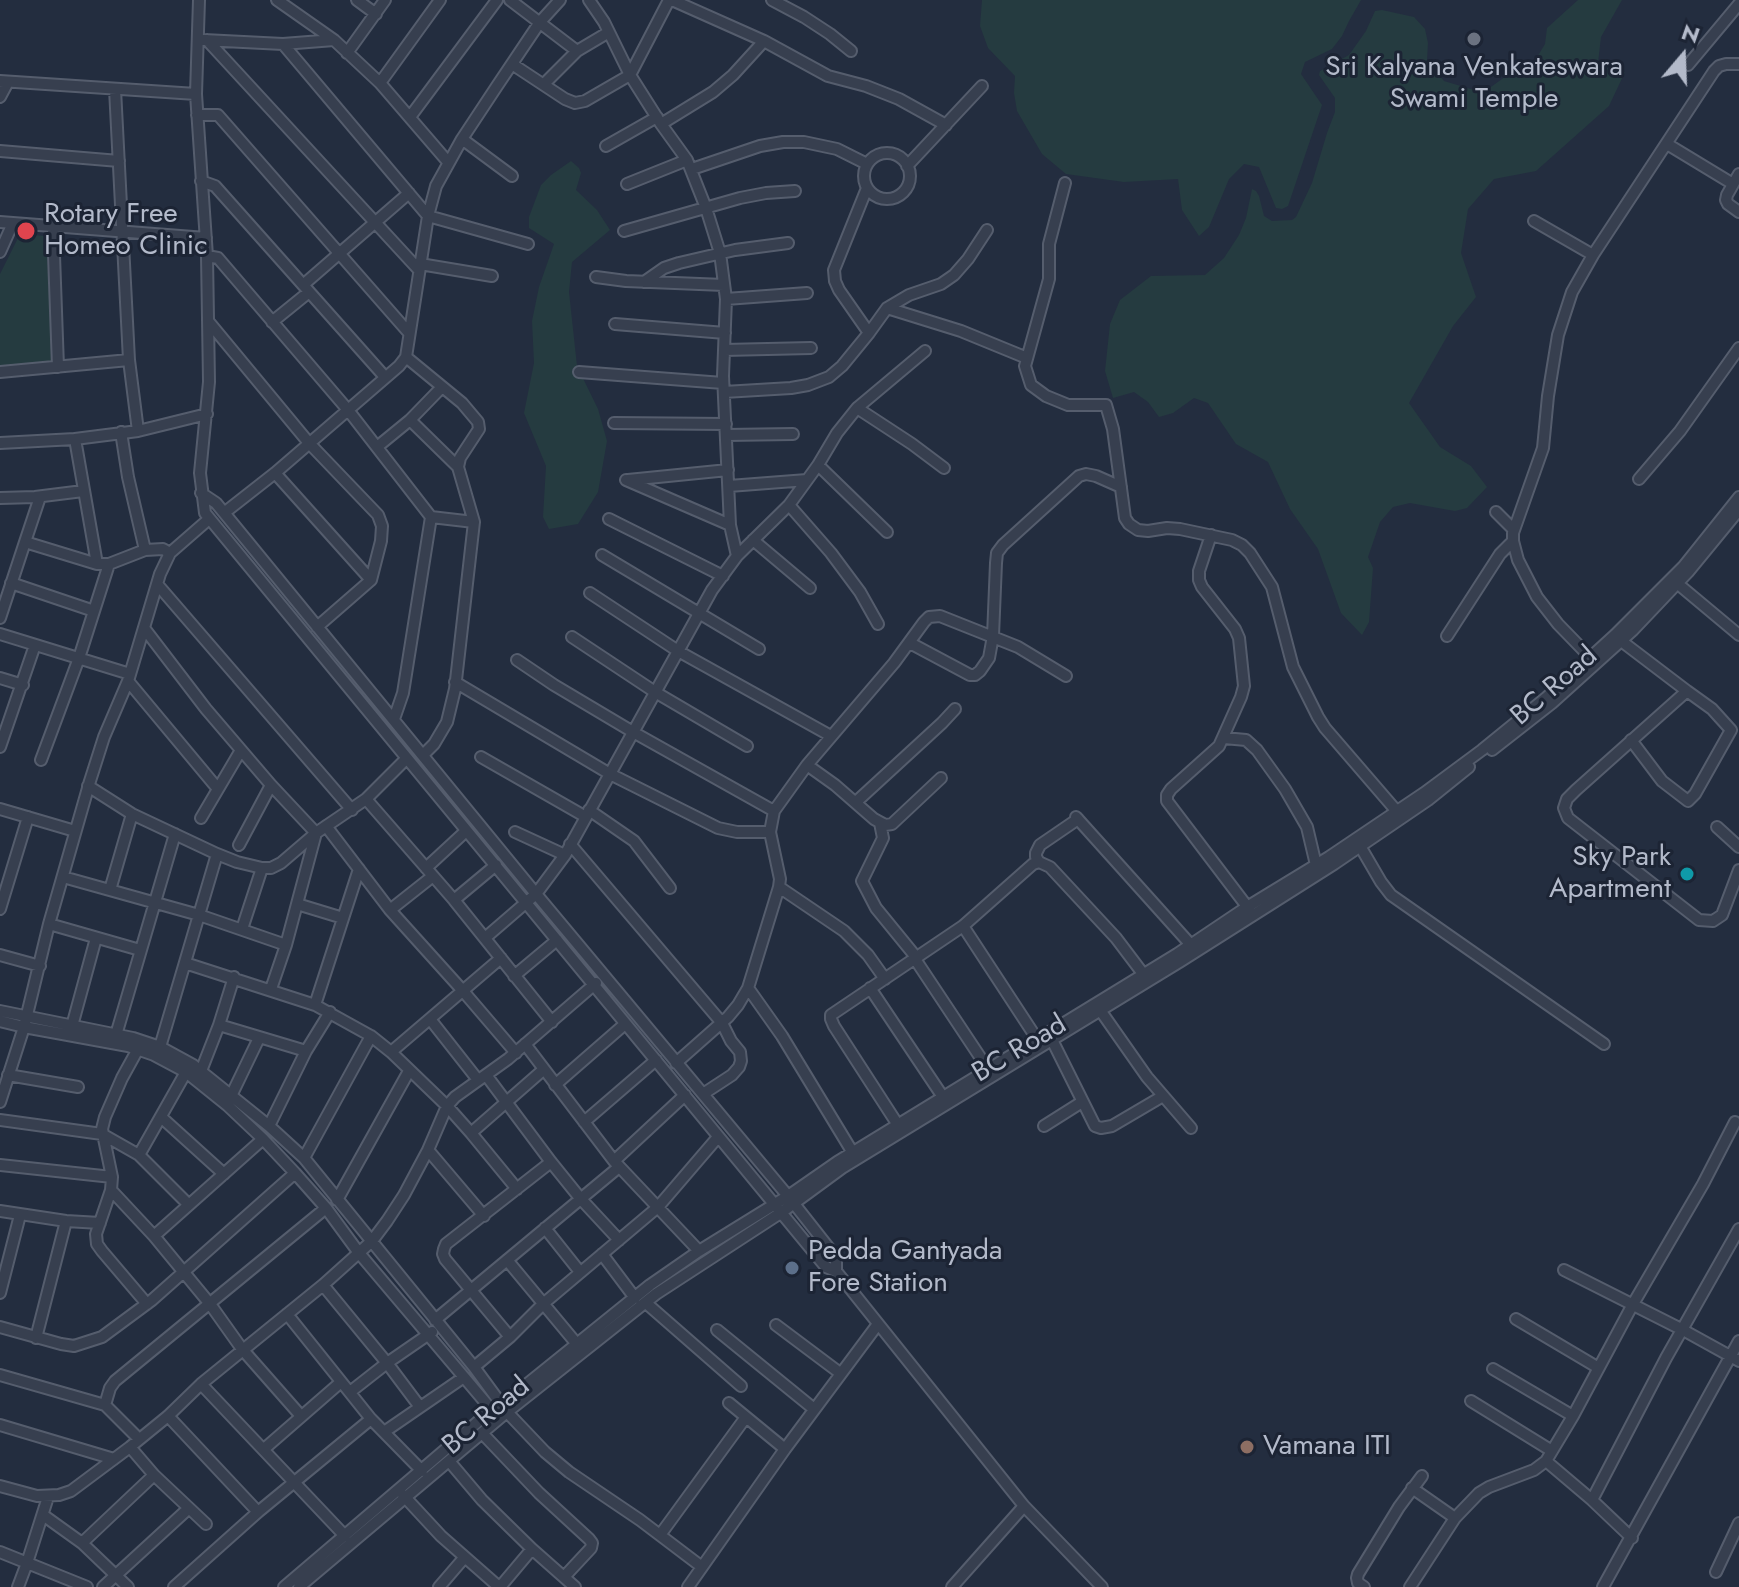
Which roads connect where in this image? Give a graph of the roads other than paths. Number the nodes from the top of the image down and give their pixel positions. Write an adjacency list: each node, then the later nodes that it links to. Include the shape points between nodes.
1 (199, 0): 16 (street)
2 (277, 0): 17 (street)
3 (357, 0): 13 (street)
4 (385, 0): 13 (street)
5 (440, 0): 28 (street)
6 (497, 0): 35 (street)
7 (510, 0): 14 (street)
8 (560, 0): 14 (street)
9 (589, 0): 15 (street)
10 (671, 0): 18 (street); 26 (street)
11 (772, 0): 21 (street)
12 (1739, 4): 25 (street)
13 (376, 14): 22 (street)
14 (540, 22): 20 (street); 23 (street)
15 (609, 32): 20 (street); 26 (street)
16 (202, 40): 19 (street); 32 (street); 60 (street)
17 (334, 40): 19 (street); 22 (street)
18 (764, 41): 36 (street, via 713,92); 37 (street, via 828,76 899,99)
19 (283, 44): 54 (street)
20 (577, 51): 29 (street)
21 (851, 51)
22 (347, 53): 28 (street)
23 (512, 64): 29 (street); 38 (street)
24 (1739, 64): 39 (street, via 1714,71)
25 (1688, 65)
26 (630, 75): 29 (street, via 575,103); 36 (street)
27 (4, 81): 31 (street); 33 (street)
28 (380, 83): 35 (street)
29 (544, 84)
30 (982, 86): 37 (street)
31 (115, 89): 32 (street); 42 (street)
32 (196, 94): 34 (street)
33 (0, 97)
34 (197, 115): 49 (street); 70 (street, via 218,115)
35 (410, 117): 43 (street)
36 (659, 121): 40 (street); 44 (street)
37 (946, 125): 46 (street)
38 (462, 139): 43 (street); 47 (street)
39 (1667, 144): 48 (street); 72 (street)
40 (606, 146)
41 (0, 151): 42 (street)
42 (119, 161): 65 (street)
43 (448, 162): 57 (street)
44 (689, 164): 45 (street, via 783,142 837,149); 51 (street); 55 (street)
45 (867, 164): 46 (street, via 890,153); 52 (street)
46 (907, 166): 52 (street, via 907,188 894,198 879,198)
47 (512, 176)
48 (1736, 179): 56 (street, via 1726,200)
49 (201, 181): 66 (street); 79 (street, via 215,186)
50 (1065, 183): 94 (street, via 1049,244 1049,279)
51 (627, 184)
52 (867, 188): 88 (street, via 834,270 839,290)
53 (795, 191): 55 (street)
54 (409, 193): 57 (street); 60 (street)
55 (706, 208): 64 (street); 71 (street)
56 (1739, 212)
57 (428, 216): 68 (street); 74 (street)
58 (1534, 221): 72 (street)
59 (0, 222): 61 (street)
60 (375, 222): 70 (street); 74 (street)
61 (13, 223): 62 (street); 69 (street)
62 (53, 227): 65 (street); 96 (street)
63 (987, 230): 82 (street, via 954,275)
64 (624, 231)
65 (122, 232): 66 (street); 95 (street)
66 (206, 238): 73 (street)
67 (788, 243): 71 (street)
68 (528, 244)
69 (0, 252)
70 (339, 253): 79 (street); 86 (street)
71 (720, 253): 77 (street, via 664,268); 78 (street)
72 (1593, 255): 140 (street, via 1561,325 1543,448)
73 (207, 256): 83 (street); 84 (street, via 218,258)
74 (420, 267): 75 (street); 86 (street)
75 (492, 276)
76 (596, 277): 77 (street)
77 (644, 282): 78 (street)
78 (724, 285): 81 (street)
79 (306, 288): 84 (street); 99 (street)
80 (807, 293): 81 (street)
81 (726, 299): 87 (street)
82 (887, 308): 88 (street); 94 (street)
83 (208, 321): 104 (street); 113 (street)
84 (272, 322): 103 (street)
85 (615, 324): 87 (street)
86 (409, 333): 93 (street)
87 (725, 333): 91 (street)
88 (869, 333): 101 (street, via 842,366 808,385)
89 (811, 348): 91 (street)
90 (1739, 348): 120 (street)
91 (724, 350): 101 (street)
92 (925, 351): 102 (street)
93 (406, 357): 99 (street); 100 (street)
94 (1027, 358): 123 (street, via 1031,385 1046,396 1068,405 1106,405)
95 (129, 360): 96 (street); 108 (street)
96 (58, 367): 97 (street)
97 (0, 372)
98 (579, 372): 101 (street)
99 (385, 377): 103 (street)
100 (442, 387): 105 (street); 116 (street, via 478,422)
101 (724, 388): 107 (street)
102 (857, 408): 115 (street); 117 (street)
103 (348, 410): 113 (street); 114 (street)
104 (207, 414): 108 (street); 125 (street)
105 (410, 420): 114 (street); 116 (street)
106 (614, 423): 107 (street)
107 (726, 430): 110 (street); 118 (street)
108 (138, 431): 109 (street)
109 (121, 432): 111 (street); 143 (street)
110 (793, 434)
111 (75, 439): 112 (street); 124 (street)
112 (0, 443)
113 (309, 443): 119 (street); 149 (street, via 378,515 381,541)
114 (377, 447): 133 (street)
115 (818, 465): 121 (street); 138 (street)
116 (458, 467): 136 (street)
117 (944, 468)
118 (728, 470): 122 (street); 137 (street, via 626,480)
119 (275, 473): 132 (street); 149 (street)
120 (1639, 479)
121 (807, 480): 122 (street); 129 (street)
122 (729, 486): 137 (street)
123 (1121, 487): 139 (street, via 1125,518 1138,530); 163 (street, via 1096,476 1079,476 1003,545 997,553)
124 (83, 491): 126 (street); 147 (street)
125 (201, 493): 132 (street); 134 (street)
126 (40, 497): 128 (street); 142 (street)
127 (1739, 497): 166 (street, BC Road)
128 (0, 498)
129 (789, 505): 141 (street); 158 (street, via 831,553)
130 (1739, 510): 152 (street, BC Road)
131 (1496, 512): 140 (street)
132 (224, 513): 159 (street)
133 (431, 517): 136 (street); 182 (street, via 403,693)
134 (209, 519): 144 (street); 193 (street)
135 (609, 519): 148 (street)
136 (474, 522): 177 (street)
137 (730, 525): 146 (street)
138 (887, 532)
139 (1211, 535): 186 (street, via 1199,580 1239,638 1244,686); 208 (street, via 1232,540 1250,553 1272,587 1293,667 1318,717)
140 (1513, 535): 164 (street); 171 (street, via 1518,560 1537,597)
141 (753, 540): 146 (street); 153 (street)
142 (25, 542): 147 (street); 150 (street)
143 (145, 550): 144 (street); 147 (street)
144 (170, 553): 151 (street)
145 (602, 555): 156 (street)
146 (737, 556): 148 (street)
147 (103, 564): 155 (street)
148 (723, 576): 156 (street)
149 (371, 580): 159 (street)
150 (11, 583): 155 (street); 157 (street)
151 (157, 584): 160 (street); 204 (street)
152 (1678, 584): 162 (street); 166 (street, BC Road)
153 (810, 588)
154 (590, 593): 170 (street)
155 (94, 611): 172 (street)
156 (699, 612): 169 (street); 170 (street)
157 (0, 618)
158 (878, 624)
159 (317, 627): 182 (street)
160 (144, 628): 175 (street); 190 (street)
161 (0, 634): 168 (street)
162 (1739, 635)
163 (993, 636): 167 (street, via 935,615); 167 (street, via 989,658 975,675); 174 (street)
164 (1447, 636)
165 (572, 637): 180 (street)
166 (1617, 638): 171 (street, BC Road); 179 (street); 208 (street, BC Road, via 1552,703 1428,800)
167 (910, 643): 185 (street)
168 (35, 645): 172 (street); 178 (street)
169 (759, 649)
170 (678, 651): 180 (street); 185 (street)
171 (1590, 657): 208 (street, BC Road)
172 (79, 658): 175 (street); 194 (street)
173 (517, 660): 184 (street)
174 (1066, 676)
175 (129, 677): 198 (street); 200 (street)
176 (0, 678): 178 (street)
177 (455, 682): 191 (street, via 447,722); 196 (street)
178 (23, 685): 183 (street)
179 (1687, 691): 187 (street); 187 (street, via 1731,730 1688,801 1662,781)
180 (655, 692): 184 (street); 188 (street)
181 (955, 709): 202 (street)
182 (394, 719): 191 (street)
183 (3, 730): 189 (street)
184 (633, 732): 196 (street); 205 (street)
185 (831, 736): 195 (street)
186 (1224, 738): 227 (street, via 1252,744 1271,770 1307,827); 243 (street, via 1171,789 1167,801)
187 (1631, 740): 230 (street, via 1567,799 1568,818 1699,920 1722,915)
188 (747, 746)
189 (0, 747)
190 (241, 750): 199 (street); 200 (street)
191 (423, 755): 236 (street)
192 (481, 757): 207 (street)
193 (406, 759): 201 (street); 215 (street)
194 (41, 760)
195 (807, 765): 202 (street); 205 (street)
196 (610, 774): 207 (street); 217 (street, via 718,828)
197 (941, 778): 211 (street, via 892,824)
198 (91, 779): 206 (street); 214 (street)
199 (271, 785): 218 (street); 220 (street)
200 (218, 789): 210 (street)
201 (366, 799): 204 (street); 231 (street)
202 (856, 802): 211 (street)
203 (0, 809): 209 (street)
204 (352, 810): 212 (street)
205 (774, 811): 217 (street)
206 (132, 814): 219 (street); 235 (street)
207 (588, 814): 223 (street); 234 (street, via 634,841)
208 (1399, 814): 221 (street, BC Road); 227 (street, BC Road)
209 (28, 817): 214 (street); 241 (street)
210 (201, 818)
211 (880, 823): 257 (street, via 883,838 862,881)
212 (326, 826): 218 (street); 229 (street)
213 (1717, 827): 222 (street)
214 (75, 831): 232 (street)
215 (466, 831): 226 (street); 231 (street)
216 (515, 832): 223 (street)
217 (770, 832): 233 (street)
218 (316, 833): 228 (street, via 281,863); 240 (street)
219 (175, 834): 224 (street); 238 (street)
220 (239, 845)
221 (1360, 846): 243 (street, BC Road); 288 (street, via 1391,895)
222 (1739, 847)
223 (568, 849): 236 (street); 278 (street)
224 (217, 854): 228 (street); 244 (street)
225 (1039, 862): 247 (street); 253 (street, via 1040,845 1077,818); 264 (street, via 1050,867 1116,938)
226 (496, 865): 237 (street); 239 (street)
227 (1316, 865): 243 (street, BC Road)
228 (262, 868): 248 (street)
229 (359, 869): 242 (street); 245 (street)
230 (1739, 870)
231 (430, 872): 237 (street); 242 (street)
232 (63, 877): 235 (street); 246 (street)
233 (779, 887): 263 (street, via 844,931); 266 (street)
234 (670, 888)
235 (110, 890): 238 (street)
236 (536, 894): 239 (street); 262 (street)
237 (454, 900): 250 (street)
238 (154, 901): 244 (street); 254 (street)
239 (526, 902): 250 (street); 251 (street)
240 (297, 904): 245 (street); 252 (street)
241 (0, 909)
242 (390, 910): 269 (street)
243 (1250, 910): 253 (street, BC Road); 264 (street, BC Road)
244 (199, 915): 248 (street); 258 (street)
245 (343, 918): 270 (street)
246 (49, 924): 249 (street); 259 (street)
247 (963, 926): 257 (street); 285 (street)
248 (242, 929): 252 (street)
249 (96, 938): 254 (street); 281 (street)
250 (485, 938): 256 (street)
251 (557, 940): 260 (street); 265 (street)
252 (286, 945): 268 (street)
253 (1191, 945): 264 (street, BC Road)
254 (140, 950): 282 (street)
255 (0, 955): 259 (street)
256 (501, 958): 260 (street); 269 (street)
257 (915, 959): 263 (street); 296 (street)
258 (185, 963): 261 (street); 289 (street)
259 (40, 966): 276 (street)
260 (514, 976): 277 (street)
261 (234, 977): 268 (street); 280 (street)
262 (606, 978): 265 (street); 295 (street)
263 (885, 979): 267 (street)
264 (1141, 979): 271 (street, BC Road); 285 (street, BC Road)
265 (594, 984): 277 (street); 279 (street)
266 (748, 988): 278 (street); 327 (street)
267 (870, 988): 309 (street); 318 (street, via 834,1011 831,1019)
268 (271, 989): 270 (street)
269 (463, 991): 274 (street); 293 (street)
270 (315, 1005): 273 (street)
271 (1100, 1010): 286 (street, BC Road); 308 (street)
272 (0, 1011): 276 (street)
273 (330, 1012): 283 (street); 291 (street)
274 (430, 1019): 292 (street); 302 (street)
275 (0, 1021): 276 (street)
276 (25, 1022): 281 (street); 290 (street); 301 (street)
277 (552, 1022): 287 (street)
278 (722, 1023): 295 (street); 305 (street, via 741,1061 732,1075)
279 (625, 1024): 294 (street); 303 (street)
280 (219, 1025): 284 (street); 298 (street)
281 (72, 1026): 282 (street)
282 (116, 1035): 289 (street)
283 (371, 1036): 292 (street); 329 (street)
284 (259, 1038): 291 (street); 307 (street)
285 (1037, 1039): 296 (street, BC Road)
286 (1052, 1040): 311 (street); 339 (street, BC Road)
287 (525, 1044): 293 (street); 297 (street)
288 (1604, 1044)
289 (160, 1047): 298 (street)
290 (138, 1049): 300 (street); 323 (street)
291 (306, 1051): 319 (street)
292 (391, 1052): 299 (street)
293 (516, 1053): 302 (street)
294 (656, 1060): 306 (street); 316 (street)
295 (676, 1063): 305 (street)
296 (988, 1069): 309 (street, BC Road)
297 (543, 1070): 303 (street); 312 (street)
298 (201, 1071): 307 (street)
299 (409, 1071): 313 (street); 340 (street)
300 (186, 1072): 314 (street); 325 (street)
301 (8, 1075): 304 (street); 310 (street)
302 (482, 1078): 312 (street); 313 (street)
303 (555, 1085): 316 (street)
304 (78, 1087)
305 (703, 1094): 339 (street)
306 (685, 1095): 324 (street); 331 (street)
307 (231, 1096): 319 (street)
308 (1163, 1096): 311 (street, via 1101,1128); 321 (street)
309 (943, 1097): 318 (street, BC Road)
310 (0, 1102)
311 (1082, 1102): 320 (street)
312 (508, 1103): 322 (street); 330 (street)
313 (447, 1106): 322 (street); 326 (street)
314 (161, 1117): 328 (street); 334 (street)
315 (0, 1120): 323 (street)
316 (584, 1122): 331 (street)
317 (1735, 1122): 371 (street)
318 (898, 1125): 327 (street, BC Road)
319 (269, 1126): 329 (street)
320 (1044, 1126)
321 (1191, 1128)
322 (471, 1133): 336 (street)
323 (102, 1134): 328 (street); 335 (street)
324 (718, 1137): 342 (street); 344 (street)
325 (263, 1139): 333 (street); 334 (street)
326 (428, 1150): 347 (street); 354 (street)
327 (853, 1153): 339 (street, BC Road)
328 (139, 1155): 341 (street)
329 (304, 1158): 340 (street)
330 (551, 1162): 336 (street); 338 (street)
331 (616, 1164): 338 (street); 342 (street)
332 (0, 1165): 335 (street)
333 (295, 1173): 343 (street); 360 (street)
334 (224, 1174): 341 (street)
335 (112, 1177): 337 (street)
336 (517, 1189): 347 (street)
337 (111, 1190): 349 (street); 352 (street)
338 (580, 1198): 350 (street); 353 (street)
339 (791, 1199): 344 (street, BC Road); 361 (street, via 836,1257)
340 (337, 1200): 354 (street)
341 (188, 1204): 352 (street)
342 (658, 1207): 353 (street); 355 (street)
343 (326, 1208): 356 (street); 369 (street)
344 (778, 1208): 355 (street, BC Road); 361 (street, via 826,1267); 367 (street)
345 (0, 1211): 346 (street)
346 (20, 1215): 348 (street); 365 (street)
347 (484, 1216): 364 (street, via 446,1244 443,1254)
348 (66, 1221): 349 (street); 382 (street)
349 (100, 1223): 368 (street, via 97,1244)
350 (545, 1228): 358 (street); 362 (street)
351 (1739, 1229): 379 (street)
352 (154, 1236): 360 (street)
353 (619, 1240): 357 (street)
354 (372, 1241): 356 (street); 374 (street)
355 (699, 1251): 366 (street, BC Road)
356 (359, 1253): 363 (street); 380 (street)
357 (602, 1254): 362 (street); 366 (street)
358 (507, 1260): 364 (street); 370 (street)
359 (1564, 1270): 371 (street)
360 (183, 1271): 368 (street); 369 (street)
361 (836, 1271): 375 (street)
362 (580, 1272): 370 (street)
363 (323, 1285): 372 (street); 387 (street)
364 (472, 1291): 374 (street); 381 (street)
365 (0, 1293)
366 (635, 1298): 384 (street, BC Road)
367 (646, 1303): 396 (street); 403 (street)
368 (147, 1304): 382 (street, via 86,1343 74,1346)
369 (210, 1304): 385 (street); 400 (street, via 115,1381)
370 (543, 1304): 381 (street); 384 (street)
371 (1633, 1304): 379 (street); 389 (street)
372 (287, 1314): 385 (street); 394 (street)
373 (1516, 1319): 389 (street)
374 (438, 1324): 380 (street); 388 (street)
375 (878, 1324): 391 (street); 428 (street)
376 (776, 1325): 391 (street)
377 (0, 1327): 382 (street)
378 (717, 1330): 402 (street)
379 (1683, 1330): 386 (street); 427 (street)
380 (428, 1335): 387 (street); 393 (street)
381 (510, 1337): 388 (street)
382 (36, 1338)
383 (1739, 1341): 386 (street)
384 (576, 1343): 403 (street, BC Road)
385 (242, 1349): 395 (street); 405 (street)
386 (1735, 1359): 437 (street)
387 (387, 1363): 397 (street); 401 (street)
388 (474, 1367): 403 (street)
389 (1597, 1367): 406 (street)
390 (1493, 1369): 406 (street)
391 (840, 1373): 402 (street)
392 (0, 1375): 400 (street)
393 (464, 1377): 401 (street); 403 (street)
394 (341, 1382): 397 (street); 405 (street)
395 (201, 1384): 404 (street); 414 (street)
396 (741, 1386)
397 (350, 1392): 408 (street)
398 (1471, 1401): 416 (street)
399 (729, 1403): 407 (street)
400 (105, 1405): 412 (street)
401 (420, 1407): 410 (street)
402 (814, 1409): 415 (street)
403 (500, 1411): 411 (street); 419 (street, BC Road); 435 (street, via 569,1472)
404 (168, 1416): 412 (street); 430 (street)
405 (301, 1416): 414 (street)
406 (1573, 1416): 416 (street)
407 (746, 1417): 415 (street); 435 (street)
408 (371, 1419): 410 (street); 422 (street)
409 (0, 1425): 417 (street)
410 (384, 1432): 419 (street)
411 (482, 1433): 418 (street); 446 (street, via 592,1543)
412 (139, 1439): 413 (street)
413 (130, 1447): 417 (street); 420 (street)
414 (264, 1449): 422 (street)
415 (785, 1449): 443 (street)
416 (1549, 1456): 427 (street); 432 (street, via 1534,1470 1479,1493)
417 (114, 1459): 426 (street, via 71,1491)
418 (449, 1461): 425 (street); 439 (street)
419 (422, 1471): 425 (street, BC Road)
420 (154, 1475): 429 (street); 438 (street)
421 (1422, 1476): 424 (street)
422 (295, 1484): 430 (street); 436 (street)
423 (0, 1486): 426 (street)
424 (1412, 1488): 432 (street); 460 (street, via 1358,1574)
425 (402, 1494): 436 (street, BC Road); 441 (street); 453 (street)
426 (48, 1497): 431 (street)
427 (1592, 1500): 437 (street)
428 (1024, 1506): 458 (street); 459 (street)
429 (188, 1509): 434 (street); 445 (street)
430 (258, 1512): 451 (street)
431 (43, 1515): 438 (street); 442 (street)
432 (1455, 1518): 461 (street)
433 (1739, 1523): 444 (street)
434 (206, 1524)
435 (660, 1535): 443 (street)
436 (345, 1536): 452 (street, BC Road)
437 (1632, 1538): 462 (street)
438 (82, 1543): 445 (street)
439 (532, 1549): 446 (street); 455 (street)
440 (0, 1552): 442 (street)
441 (464, 1558): 454 (street); 455 (street)
442 (27, 1563): 447 (street); 448 (street)
443 (702, 1567): 457 (street)
444 (1716, 1572)
445 (116, 1575): 449 (street); 450 (street)
446 (564, 1577): 456 (street)
447 (18, 1587)
448 (87, 1587)
449 (103, 1587)
450 (128, 1587)
451 (174, 1587)
452 (284, 1587)
453 (299, 1587)
454 (439, 1587)
455 (500, 1587)
456 (575, 1587)
457 (688, 1587)
458 (952, 1587)
459 (1102, 1587)
460 (1364, 1587)
461 (1410, 1587)
462 (1603, 1587)

